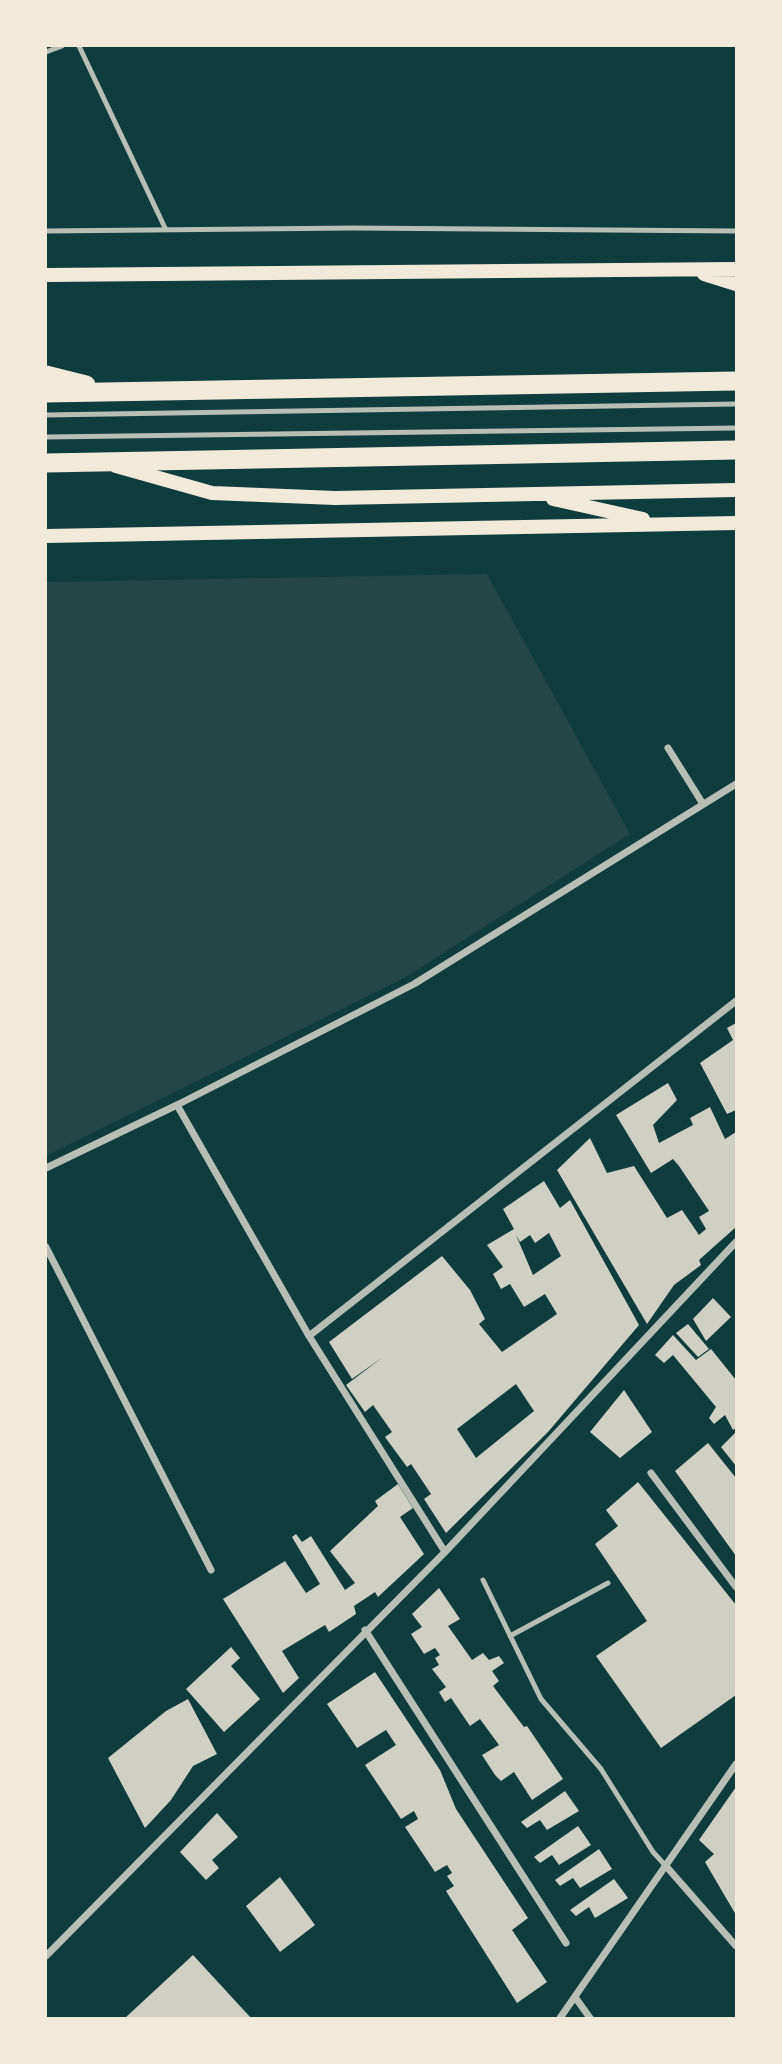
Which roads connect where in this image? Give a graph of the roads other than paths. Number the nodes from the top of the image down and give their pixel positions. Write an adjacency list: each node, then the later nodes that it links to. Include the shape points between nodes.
1 (62, 46): 3 (lane)
2 (79, 46): 4 (lane)
3 (46, 52)
4 (166, 230): 5 (lane); 6 (lane)
5 (46, 231)
6 (737, 231)
7 (737, 269): 8 (main road)
8 (689, 270): 9 (main road); 10 (main road)
9 (46, 275)
10 (737, 284)
11 (46, 375): 13 (highway)
12 (737, 381): 13 (highway)
13 (111, 391): 14 (highway)
14 (46, 393)
15 (737, 404): 16 (lane)
16 (46, 415)
17 (737, 428): 18 (lane)
18 (46, 437)
19 (737, 450): 20 (highway)
20 (94, 460): 21 (highway); 23 (main road, via 212,493 335,498)
21 (46, 463)
22 (737, 490): 23 (main road)
23 (531, 494): 25 (main road)
24 (737, 523): 25 (main road)
25 (667, 524): 26 (main road)
26 (46, 536)
27 (668, 748): 29 (street)
28 (737, 784): 29 (street)
29 (703, 804): 31 (street, via 414,984)
30 (737, 1001): 35 (street)
31 (177, 1105): 32 (street); 35 (street)
32 (46, 1168)
33 (737, 1242): 37 (street)
34 (46, 1247): 38 (street)
35 (309, 1336): 37 (street)
36 (651, 1473): 41 (street)
37 (445, 1552): 42 (street)
38 (211, 1570)
39 (483, 1580): 43 (lane)
40 (608, 1583): 43 (lane)
41 (737, 1587)
42 (365, 1630): 46 (street); 48 (street)
43 (510, 1636): 45 (lane, via 541,1699 601,1769)
44 (737, 1764): 45 (street)
45 (666, 1865): 47 (street); 49 (street)
46 (566, 1943)
47 (737, 1947)
48 (46, 1956)
49 (575, 1997): 50 (street); 51 (street)
50 (560, 2018)
51 (590, 2018)

